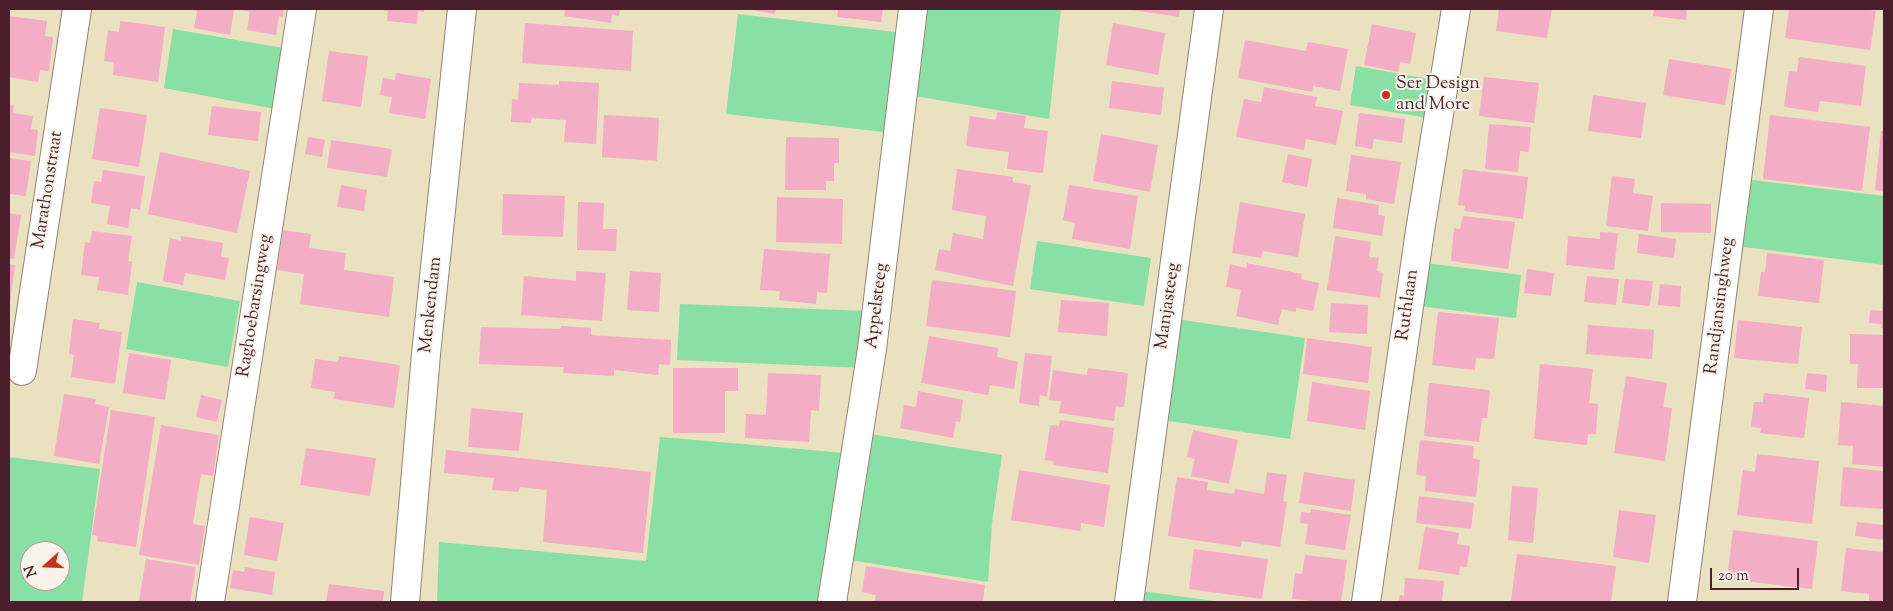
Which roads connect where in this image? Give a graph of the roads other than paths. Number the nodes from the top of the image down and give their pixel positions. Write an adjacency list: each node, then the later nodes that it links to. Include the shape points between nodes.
1 (77, 9): 8 (street, Marathonstraat)
2 (302, 9): 9 (street, Raghoebarsingweg)
3 (462, 9): 10 (street, Menkendam, via 426,354)
4 (913, 9): 11 (street, Appelsteeg, via 872,349)
5 (1209, 9): 12 (street, Manjasteeg)
6 (1456, 9): 13 (street, Ruthlaan)
7 (1759, 9): 14 (street, Randjansinghweg)
8 (22, 371)
9 (210, 602)
10 (405, 602)
11 (832, 602)
12 (1129, 602)
13 (1366, 602)
14 (1682, 602)

